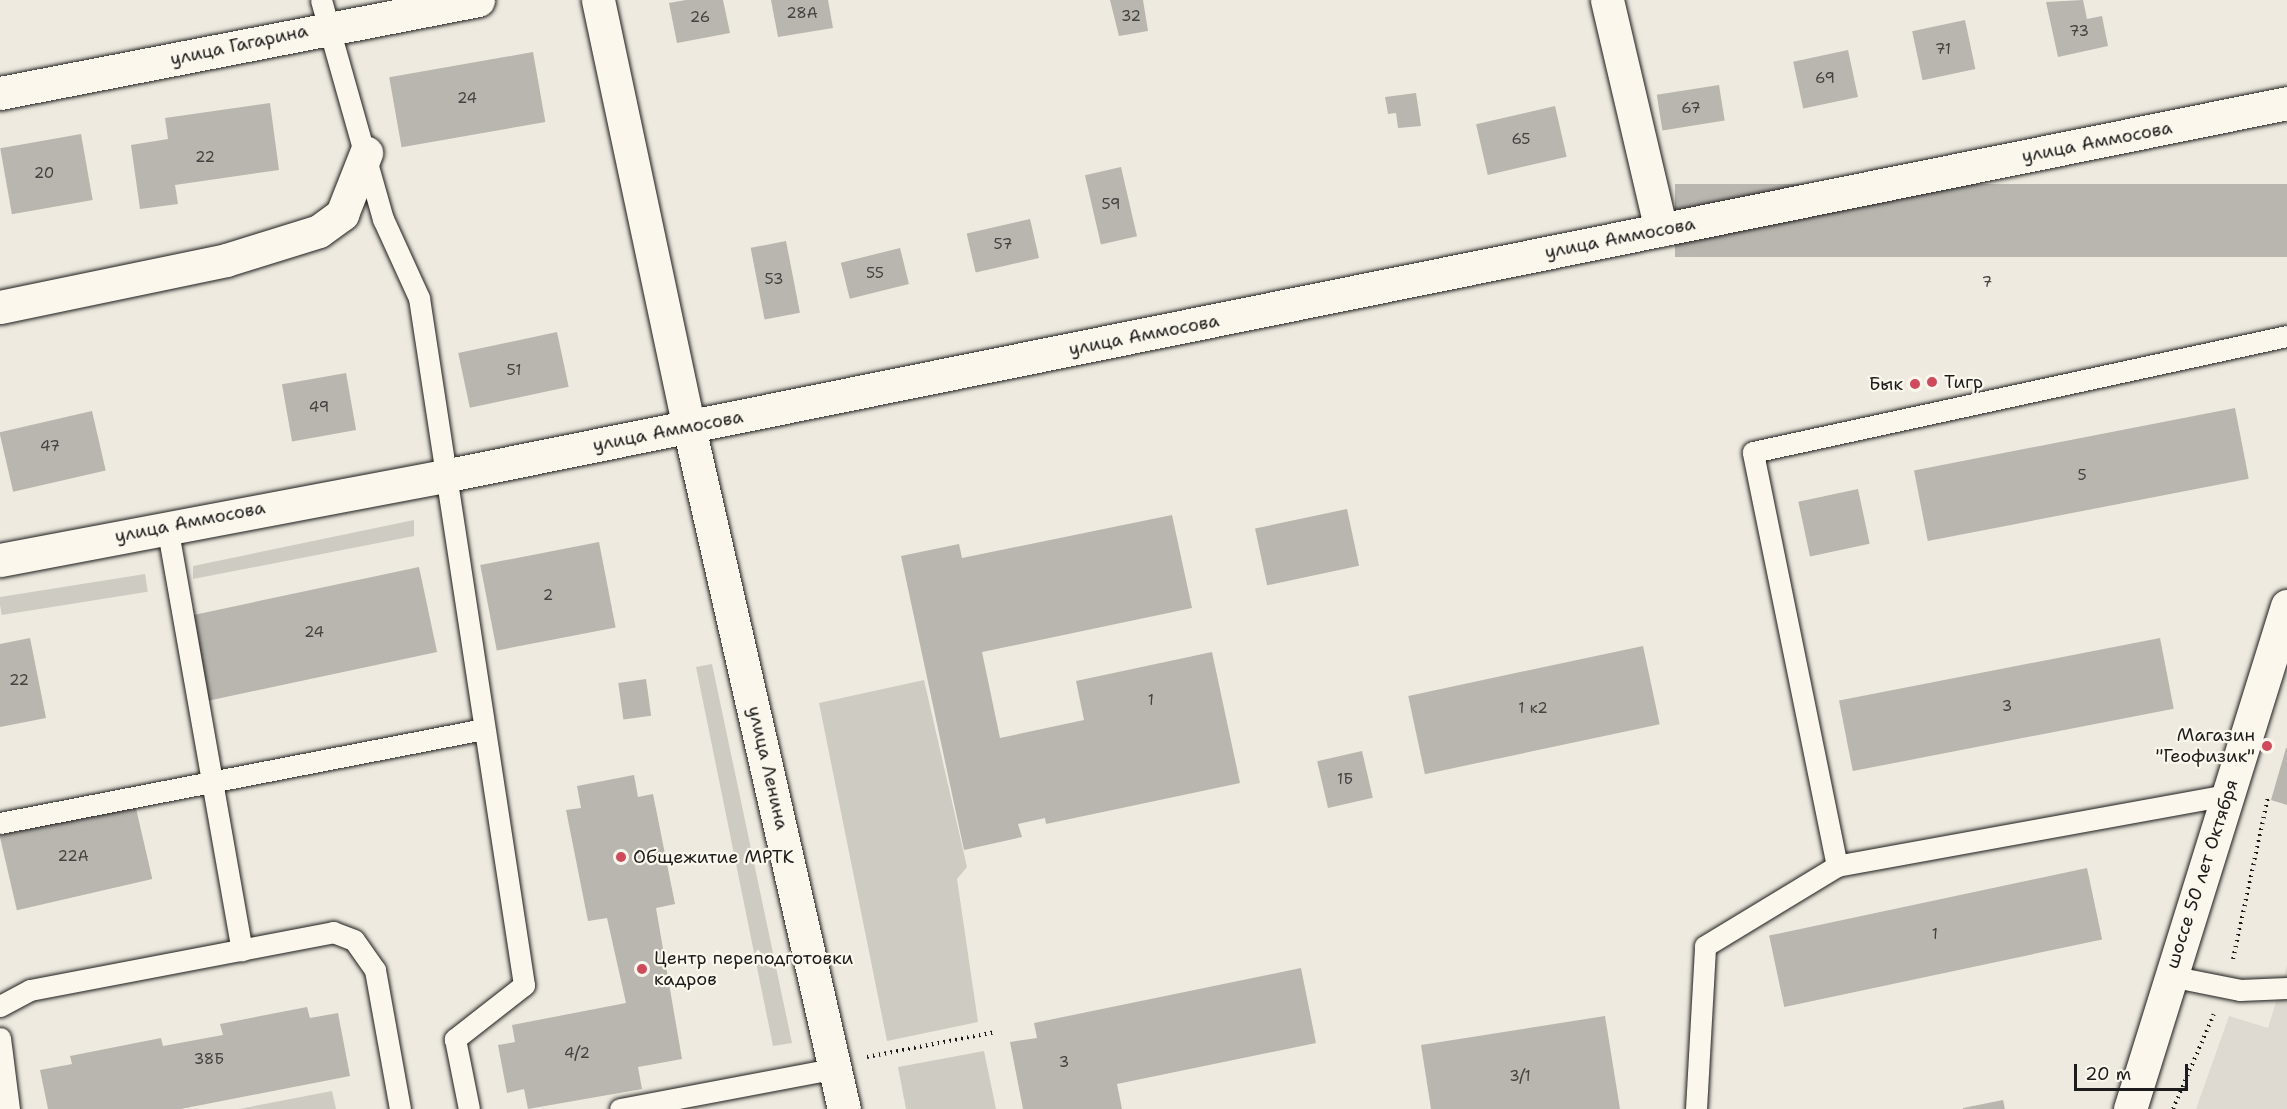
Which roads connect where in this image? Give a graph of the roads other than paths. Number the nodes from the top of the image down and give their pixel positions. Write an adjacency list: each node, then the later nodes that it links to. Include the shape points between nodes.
1 (478, 0): 4 (main road, улица Гагарина)
2 (598, 0): 11 (main road, улица Ленина)
3 (1607, 0): 8 (main road)
4 (324, 13): 5 (main road, улица Гагарина); 7 (lane)
5 (0, 93)
6 (2287, 103): 8 (main road, улица Аммосова)
7 (366, 153): 9 (main road, via 342,214 319,231 226,260); 12 (lane, via 383,219 418,298)
8 (1661, 230): 11 (main road, улица Аммосова)
9 (0, 307)
10 (2287, 336): 20 (lane, via 1753,452)
11 (689, 427): 12 (main road, улица Аммосова); 26 (main road, улица Ленина)
12 (444, 476): 13 (main road, улица Аммосова); 16 (lane)
13 (166, 526): 14 (main road, улица Аммосова); 17 (lane)
14 (0, 560)
15 (2287, 606): 18 (main road, шоссе 50 лет Октября)
16 (484, 729): 17 (lane); 29 (lane, via 524,985 455,1039)
17 (212, 781): 19 (lane); 21 (lane)
18 (2227, 795): 20 (lane); 22 (main road, шоссе 50 лет Октября)
19 (0, 823)
20 (1837, 866): 32 (lane, via 1705,946)
21 (242, 950): 24 (lane, via 30,990); 28 (lane, via 333,933 354,940 375,970)
22 (2170, 976): 23 (lane, via 2227,987); 33 (main road, шоссе 50 лет Октября)
23 (2287, 988)
24 (0, 1006)
25 (0, 1038): 27 (lane)
26 (847, 1063): 30 (lane); 31 (main road, улица Ленина)
27 (9, 1109)
28 (400, 1109)
29 (469, 1109)
30 (620, 1109)
31 (844, 1109)
32 (1696, 1109)
33 (2130, 1109)

